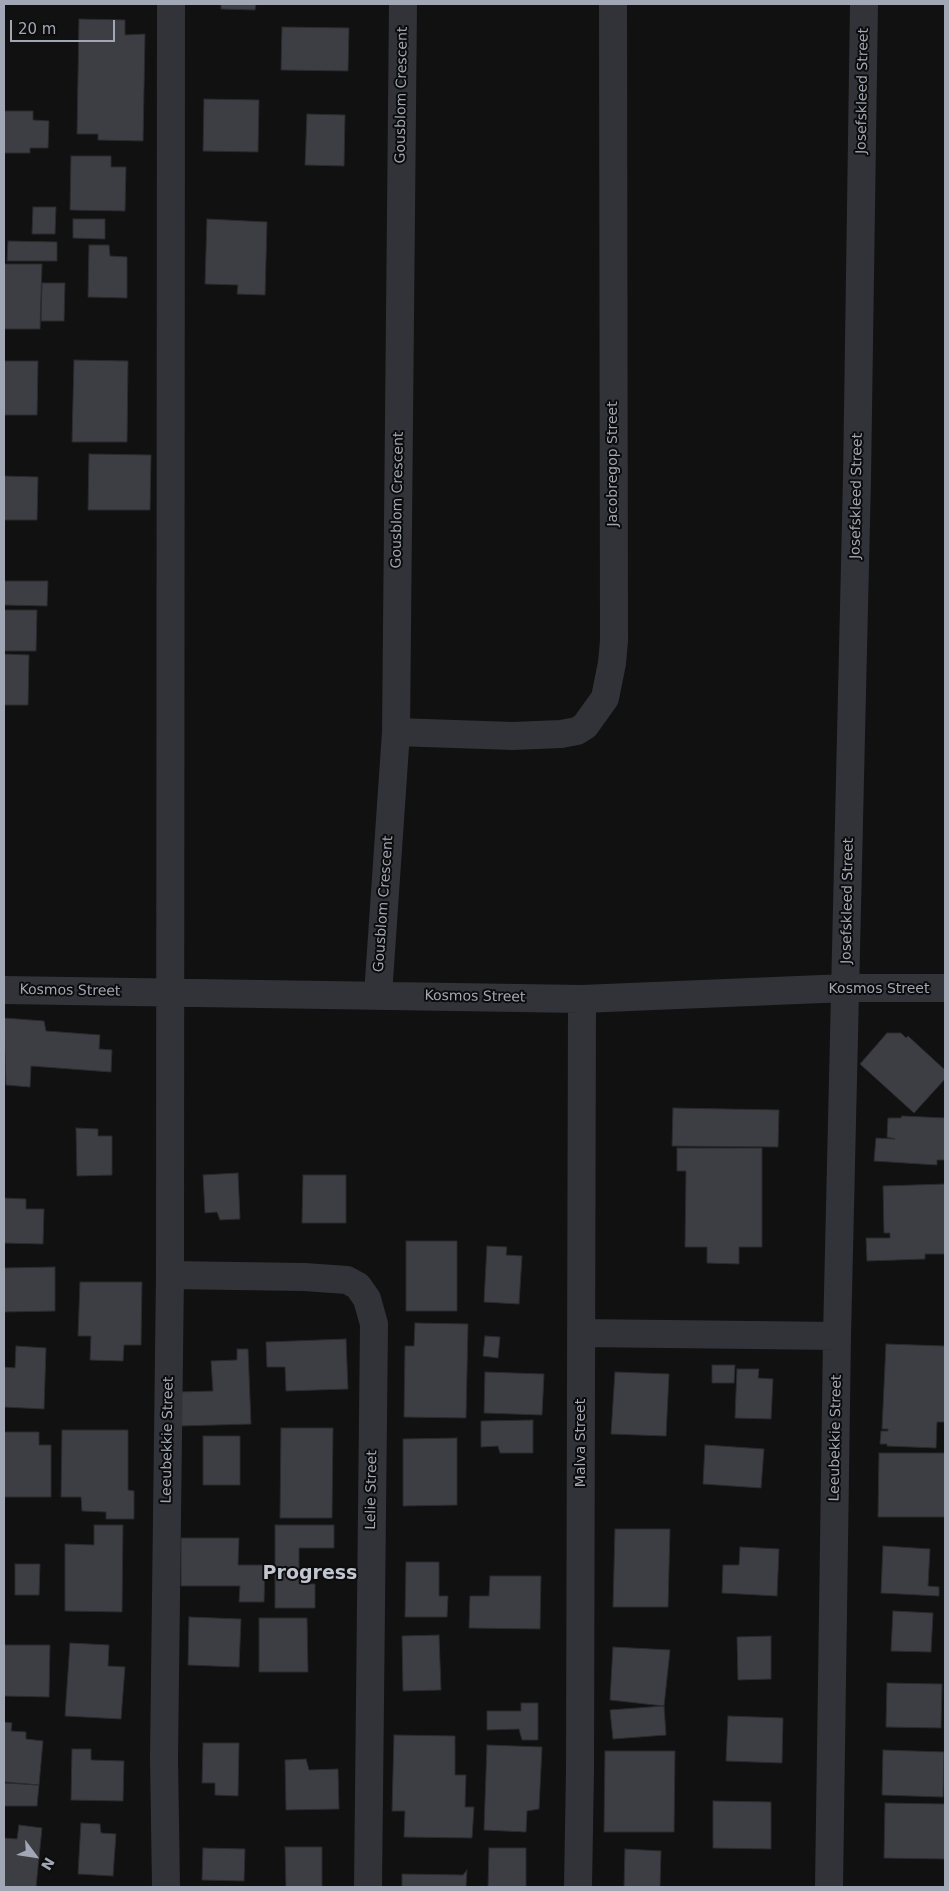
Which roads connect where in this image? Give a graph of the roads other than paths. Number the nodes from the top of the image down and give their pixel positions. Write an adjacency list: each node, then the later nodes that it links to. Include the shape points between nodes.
1 (171, 4): 9 (street)
2 (402, 4): 5 (street, Gousblom Crescent)
3 (613, 4): 5 (street, Jacobregop Street, via 614,641 605,698 585,726 561,734 513,736)
4 (864, 4): 6 (street, Josefskleed Street)
5 (396, 732): 10 (street, Gousblom Crescent)
6 (846, 988): 7 (street, Kosmos Street); 11 (street, Kosmos Street); 14 (street, Leeubekkie Street)
7 (945, 988)
8 (4, 990): 9 (street, Kosmos Street)
9 (170, 993): 10 (street, Kosmos Street); 12 (street, Leeubekkie Street)
10 (378, 995): 11 (street, Kosmos Street)
11 (582, 998): 13 (street, Malva Street)
12 (170, 1274): 15 (street, Leeubekkie Street, via 164,1758); 16 (street, Lelie Street, via 347,1280 358,1286 367,1299 374,1324)
13 (581, 1333): 14 (street); 17 (street, Malva Street)
14 (837, 1336): 18 (street, Leeubekkie Street)
15 (166, 1887)
16 (368, 1887)
17 (578, 1887)
18 (828, 1887)

